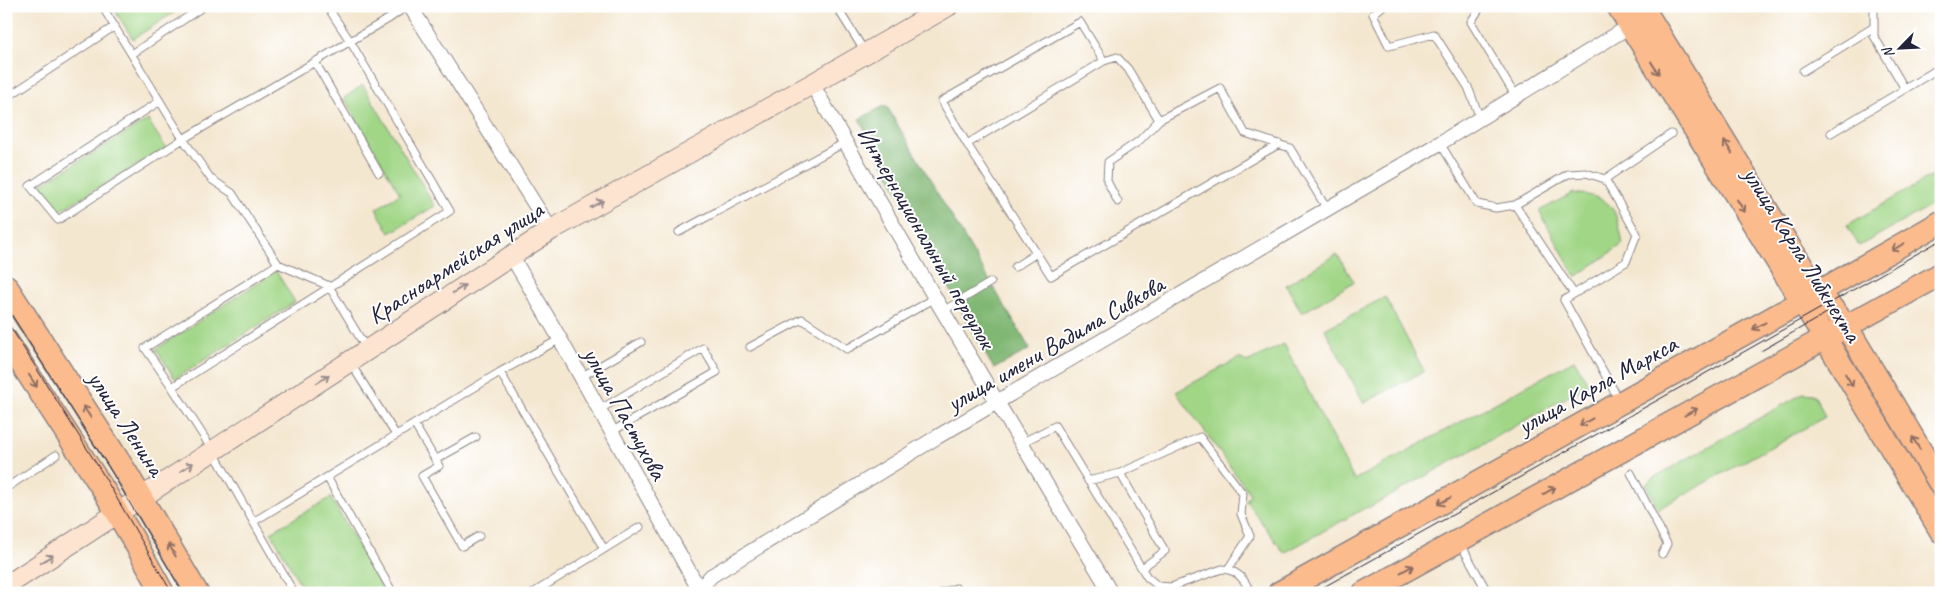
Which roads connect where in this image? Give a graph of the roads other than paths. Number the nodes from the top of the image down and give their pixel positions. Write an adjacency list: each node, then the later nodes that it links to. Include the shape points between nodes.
1 (102, 6): 12 (lane)
2 (204, 6): 17 (lane)
3 (327, 6): 15 (lane)
4 (408, 6): 15 (lane); 42 (street)
5 (836, 6): 16 (lane)
6 (948, 6): 16 (street, Красноармейская улица)
7 (1383, 6): 27 (lane, via 1373,14 1389,46 1434,34 1468,87)
8 (1481, 6): 24 (lane, via 1471,22)
9 (1618, 6): 13 (main road, улица Карла Либкнехта)
10 (1642, 6): 53 (main road, улица Карла Либкнехта, one-way to 10)
11 (1874, 6): 14 (lane)
12 (115, 26): 17 (lane); 25 (lane)
13 (1630, 26): 24 (street, улица имени Вадима Сивкова); 53 (main road, улица Карла Либкнехта, one-way to 53)
14 (1874, 26): 21 (lane); 23 (lane, via 1874,36)
15 (350, 41): 19 (lane); 51 (lane, via 450,211)
16 (865, 52): 22 (street, Красноармейская улица)
17 (132, 54): 26 (lane)
18 (1104, 61): 28 (lane, via 1116,57 1128,69); 34 (lane); 34 (lane, via 1080,22 942,100)
19 (315, 62): 31 (lane); 36 (lane)
20 (1941, 67): 23 (lane)
21 (1803, 71)
22 (812, 84): 32 (street, Интернациональный переулок); 42 (street, Красноармейская улица, one-way to 22)
23 (1905, 89): 29 (lane)
24 (1516, 97): 27 (street, улица имени Вадима Сивкова)
25 (6, 98)
26 (160, 101): 31 (lane); 31 (lane, via 30,186 58,220)
27 (1480, 118): 33 (street, улица имени Вадима Сивкова)
28 (1159, 120): 35 (lane, via 1220,88 1246,133); 38 (lane, via 1139,142 1108,162 1107,181)
29 (1831, 133)
30 (1671, 134): 37 (lane)
31 (183, 139): 46 (lane, via 211,179 232,193)
32 (846, 142): 43 (lane); 54 (street, Интернациональный переулок)
33 (1440, 143): 39 (lane, via 1477,204 1496,208); 40 (street, улица имени Вадима Сивкова)
34 (967, 144): 44 (lane)
35 (1278, 144): 40 (lane, via 1290,148); 44 (lane, via 1051,276)
36 (379, 173)
37 (1605, 179): 39 (lane, via 1586,173 1568,174); 52 (lane, via 1636,234 1626,262)
38 (1118, 202)
39 (1515, 206): 52 (lane)
40 (1328, 210): 69 (street, улица имени Вадима Сивкова)
41 (1941, 222): 53 (main road, улица Карла Маркса, one-way to 53)
42 (551, 230): 45 (street, Красноармейская улица)
43 (680, 232)
44 (1035, 254): 47 (lane)
45 (511, 255): 58 (street, улица Пастухова); 62 (street, Красноармейская улица, one-way to 45)
46 (278, 264): 51 (lane); 68 (lane, via 145,348)
47 (1015, 267)
48 (1934, 280): 56 (main road)
49 (990, 282): 55 (lane)
50 (6, 286): 86 (main road, улица Ленина, one-way to 50)
51 (329, 286): 62 (lane); 68 (lane)
52 (1574, 294): 70 (lane, via 1564,300)
53 (1810, 297): 56 (main road, улица Карла Либкнехта); 57 (main road, улица Карла Либкнехта); 70 (main road, улица Карла Маркса, one-way to 70)
54 (935, 298): 55 (street, Интернациональный переулок); 61 (lane, via 847,349 802,319)
55 (943, 310): 69 (street, Интернациональный переулок)
56 (1846, 326): 57 (main road); 84 (main road, улица Карла Либкнехта, one-way to 56)
57 (1825, 338): 90 (main road, улица Карла Либкнехта, one-way to 90); 92 (main road, one-way to 57)
58 (560, 339): 65 (lane); 67 (street, улица Пастухова)
59 (6, 340): 87 (main road, one-way to 87)
60 (641, 342): 67 (lane)
61 (750, 347)
62 (367, 350): 63 (street, Красноармейская улица)
63 (350, 362): 74 (lane); 77 (street, Красноармейская улица, one-way to 63)
64 (1941, 364): 66 (lane)
65 (500, 372): 72 (lane); 93 (lane)
66 (1941, 373)
67 (581, 377): 71 (street, улица Пастухова)
68 (172, 387): 77 (lane)
69 (998, 403): 76 (street, Интернациональный переулок); 99 (street, улица имени Вадима Сивкова, via 711,576)
70 (1620, 403): 108 (main road, улица Карла Маркса, one-way to 108)
71 (599, 410): 73 (street, улица Пастухова); 73 (lane, via 703,348 717,372)
72 (414, 424): 74 (lane); 79 (lane)
73 (612, 432): 99 (street, улица Пастухова)
74 (396, 435): 82 (lane)
75 (476, 437): 79 (lane)
76 (1021, 443): 83 (lane, via 1054,426); 106 (street, Интернациональный переулок)
77 (213, 451): 86 (street, Красноармейская улица, one-way to 77); 88 (lane)
78 (56, 455): 85 (lane)
79 (435, 460): 91 (lane, via 439,466 422,476 462,546)
80 (1120, 473): 83 (lane); 95 (lane, via 1165,551); 96 (lane, via 1200,436 1244,494 1241,514 1250,536)
81 (1631, 473): 94 (lane, via 1667,544)
82 (327, 477): 88 (lane); 102 (lane)
83 (1088, 481): 95 (lane)
84 (1941, 485)
85 (6, 488)
86 (141, 496): 87 (street, Красноармейская улица); 100 (main road, улица Ленина, one-way to 86)
87 (117, 513): 97 (street, Красноармейская улица, one-way to 87); 98 (main road)
88 (253, 522): 101 (lane)
89 (640, 527): 93 (lane)
90 (1941, 531)
91 (479, 536)
92 (1459, 540): 109 (main road, one-way to 92); 110 (lane)
93 (604, 549): 103 (lane)
94 (1662, 554)
95 (1142, 568): 96 (lane, via 1158,586 1171,587)
96 (1228, 569): 107 (lane, via 1244,578)
97 (6, 586)
98 (159, 592)
99 (699, 592)
100 (197, 593)
101 (294, 593)
102 (393, 593)
103 (533, 593)
104 (942, 593): 105 (lane, via 956,588)
105 (959, 593)
106 (1111, 593)
107 (1251, 593)
108 (1279, 593)
109 (1364, 593)
110 (1488, 593)

